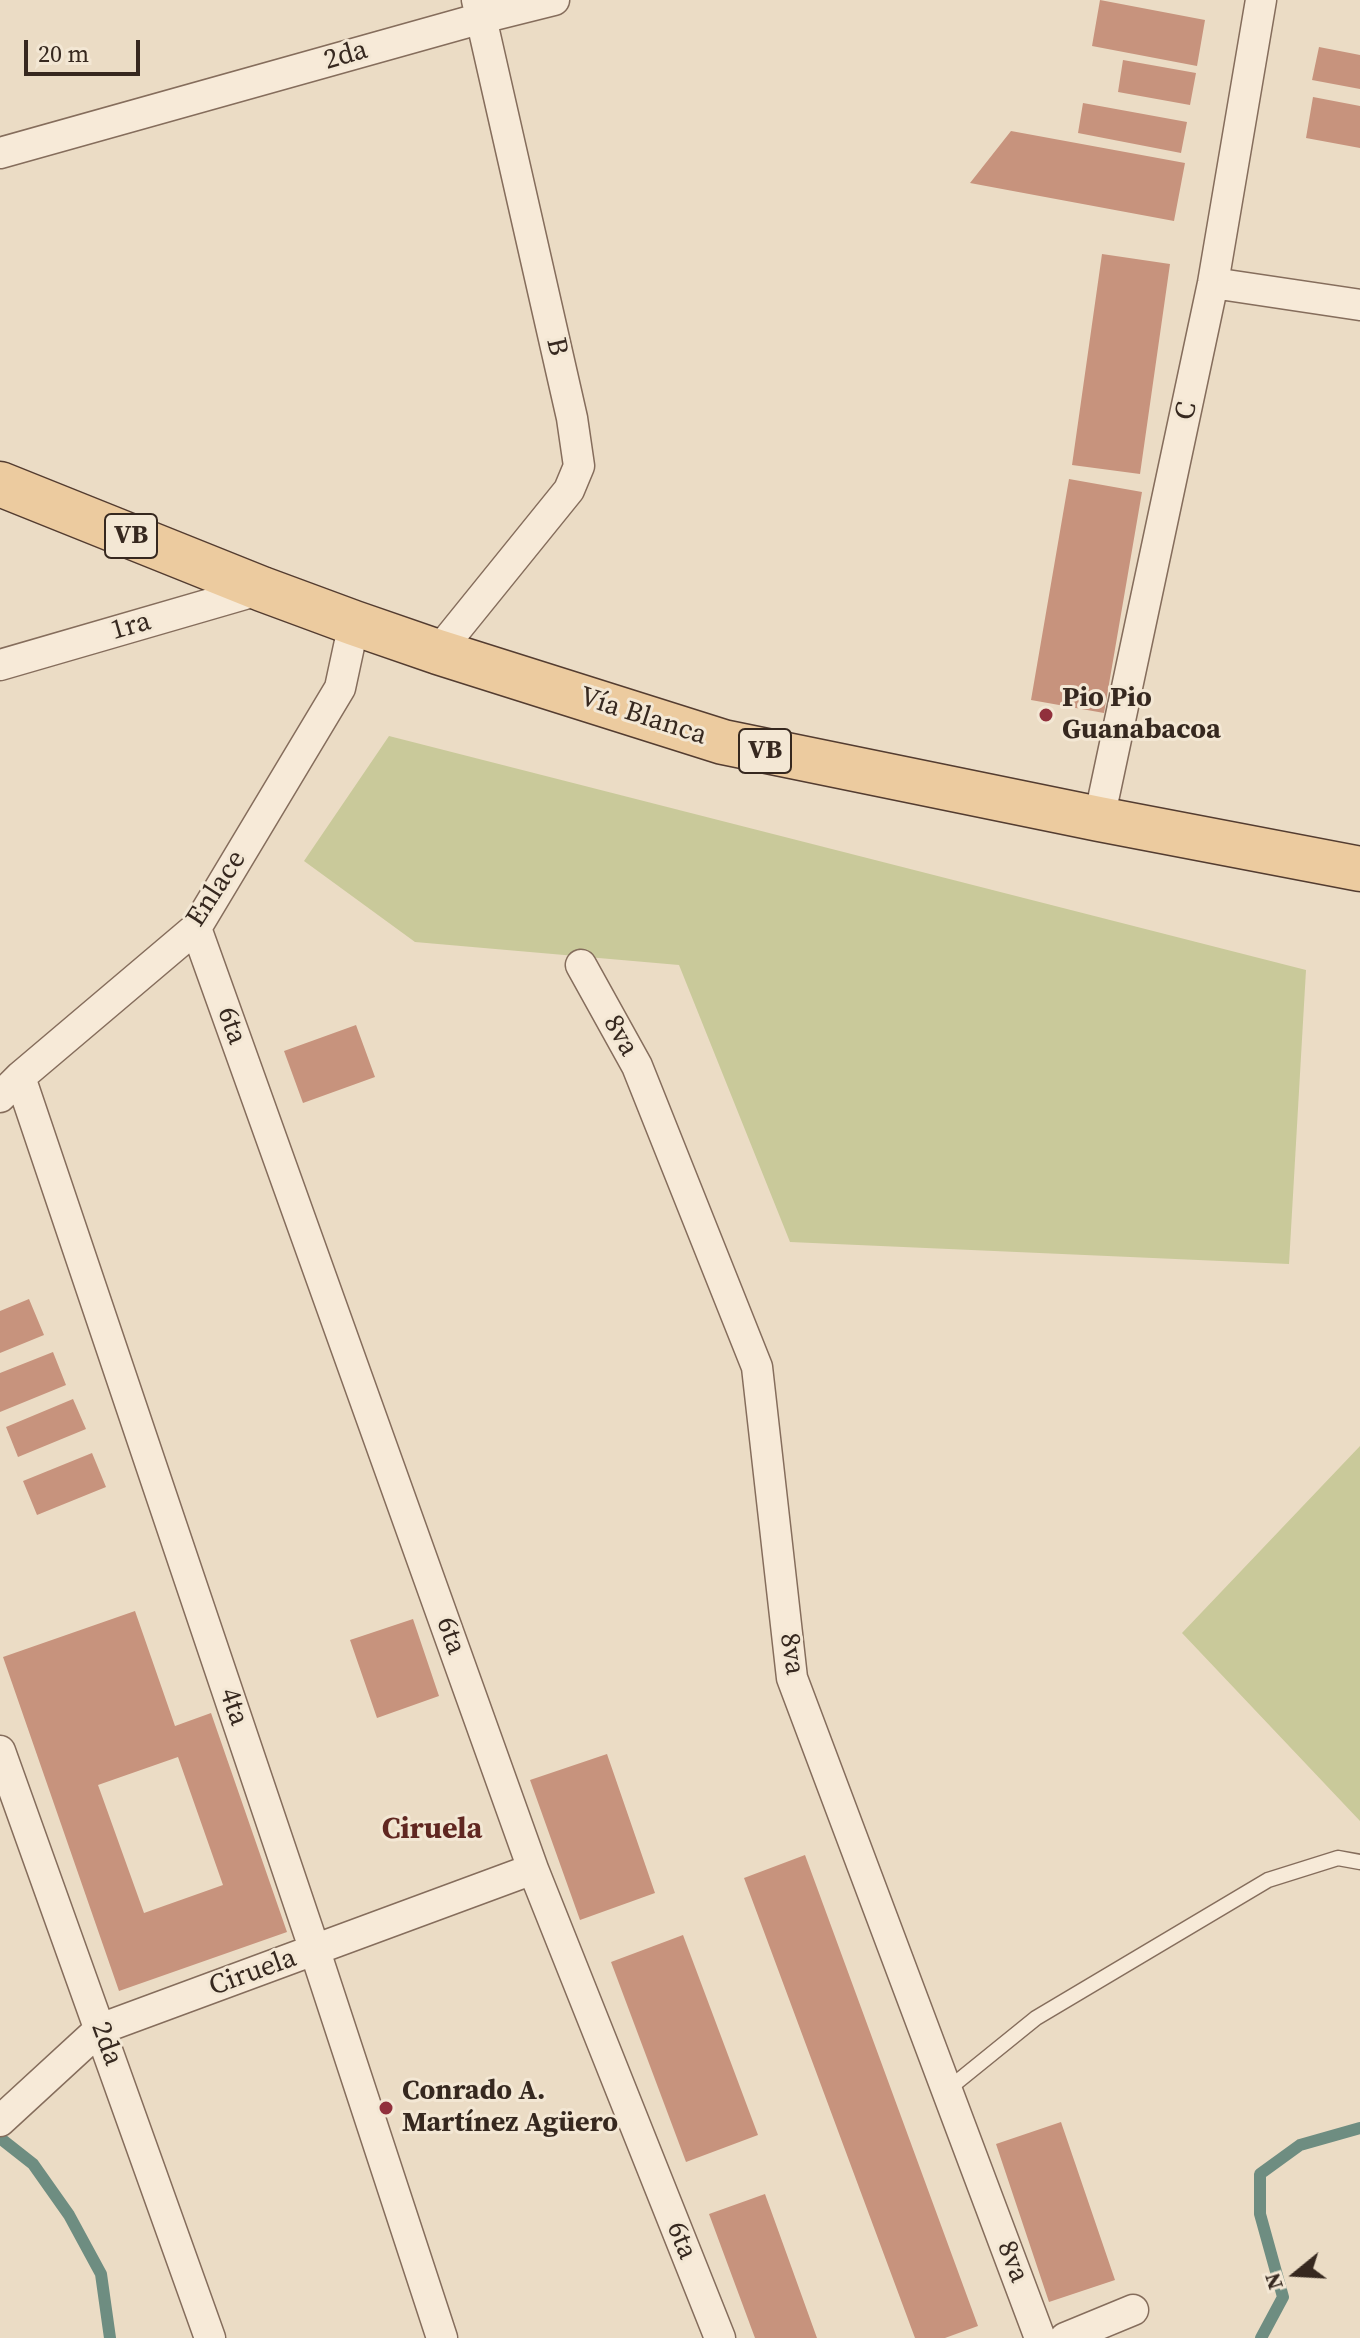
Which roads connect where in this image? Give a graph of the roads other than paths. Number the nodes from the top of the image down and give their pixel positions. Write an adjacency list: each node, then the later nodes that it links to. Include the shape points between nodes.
1 (554, 0): 3 (street, 2da)
2 (1261, 0): 5 (street, C)
3 (480, 9): 4 (street, 2da); 10 (street, B, via 579,466 569,490)
4 (0, 153)
5 (1213, 283): 6 (street); 12 (street, C)
6 (1360, 305)
7 (0, 484): 8 (main road, Vía Blanca / VB)
8 (262, 589): 9 (main road, Vía Blanca / VB); 11 (street, 1ra)
9 (354, 623): 10 (main road, Vía Blanca / VB); 14 (street, Enlace, via 340,688)
10 (438, 652): 12 (main road, Vía Blanca / VB, via 723,742)
11 (0, 665)
12 (1099, 819): 13 (main road, Vía Blanca / VB)
13 (1360, 869)
14 (196, 928): 16 (street, Enlace); 19 (street, 6ta)
15 (581, 965): 22 (street, 8va, via 637,1066 757,1367 792,1678)
16 (10, 1087): 20 (street, 4ta)
17 (0, 1751): 21 (street, 2da)
18 (1360, 1862): 22 (lane, via 1338,1858 1268,1880 1036,2018)
19 (533, 1869): 20 (street, Ciruela); 27 (street, 6ta)
20 (315, 1951): 21 (street, Ciruela); 26 (street, 4ta)
21 (100, 2029): 23 (street, Ciruela); 25 (street, 2da)
22 (947, 2090): 28 (street, 8va)
23 (0, 2121)
24 (1133, 2310): 29 (street)
25 (210, 2338)
26 (442, 2338)
27 (720, 2338)
28 (1040, 2338)
29 (1065, 2338)

